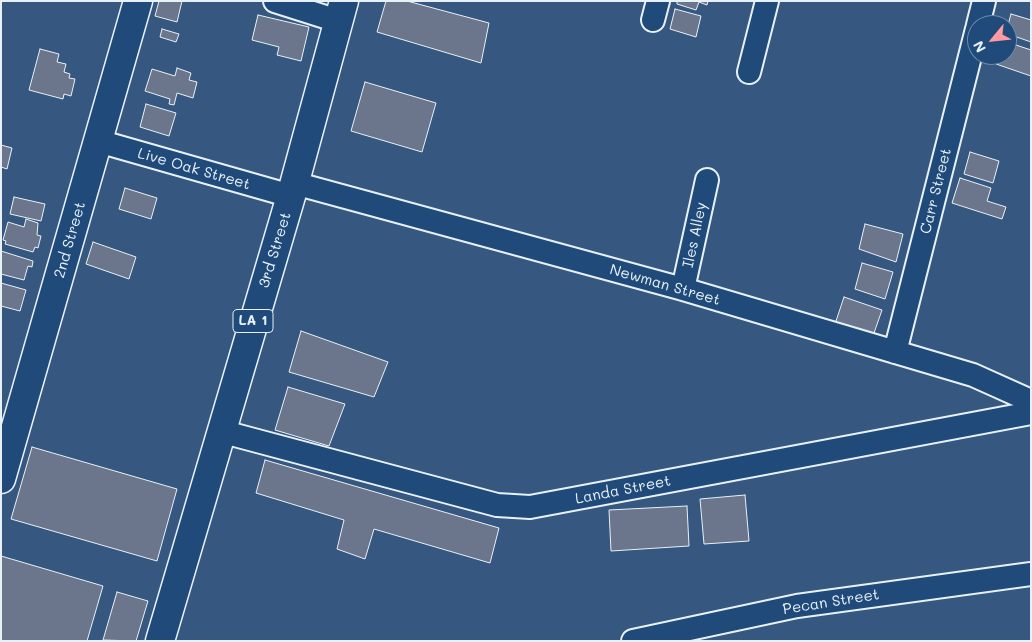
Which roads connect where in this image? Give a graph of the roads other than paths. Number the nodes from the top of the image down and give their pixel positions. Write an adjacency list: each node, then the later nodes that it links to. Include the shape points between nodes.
1 (138, 1): 9 (main road, 2nd Street)
2 (275, 1): 5 (street)
3 (767, 1): 8 (street)
4 (984, 1): 6 (street)
5 (341, 11): 11 (main road, 3rd Street / LA 1)
6 (980, 15)
7 (968, 65): 13 (street, Carr Street)
8 (749, 72)
9 (98, 141): 11 (street, Live Oak Street); 17 (main road, 2nd Street)
10 (707, 180): 12 (street, Iles Alley)
11 (292, 190): 12 (street, Newman Street); 16 (main road, 3rd Street / LA 1)
12 (683, 289): 13 (street, Newman Street)
13 (895, 352): 14 (street, Newman Street, via 973,375)
14 (1031, 401)
15 (1031, 413): 16 (street, Landa Street, via 530,507 497,505)
16 (220, 431): 19 (main road, 3rd Street / LA 1)
17 (1, 479)
18 (1031, 574): 20 (street, Pecan Street, via 797,606)
19 (160, 641)
20 (633, 641)

